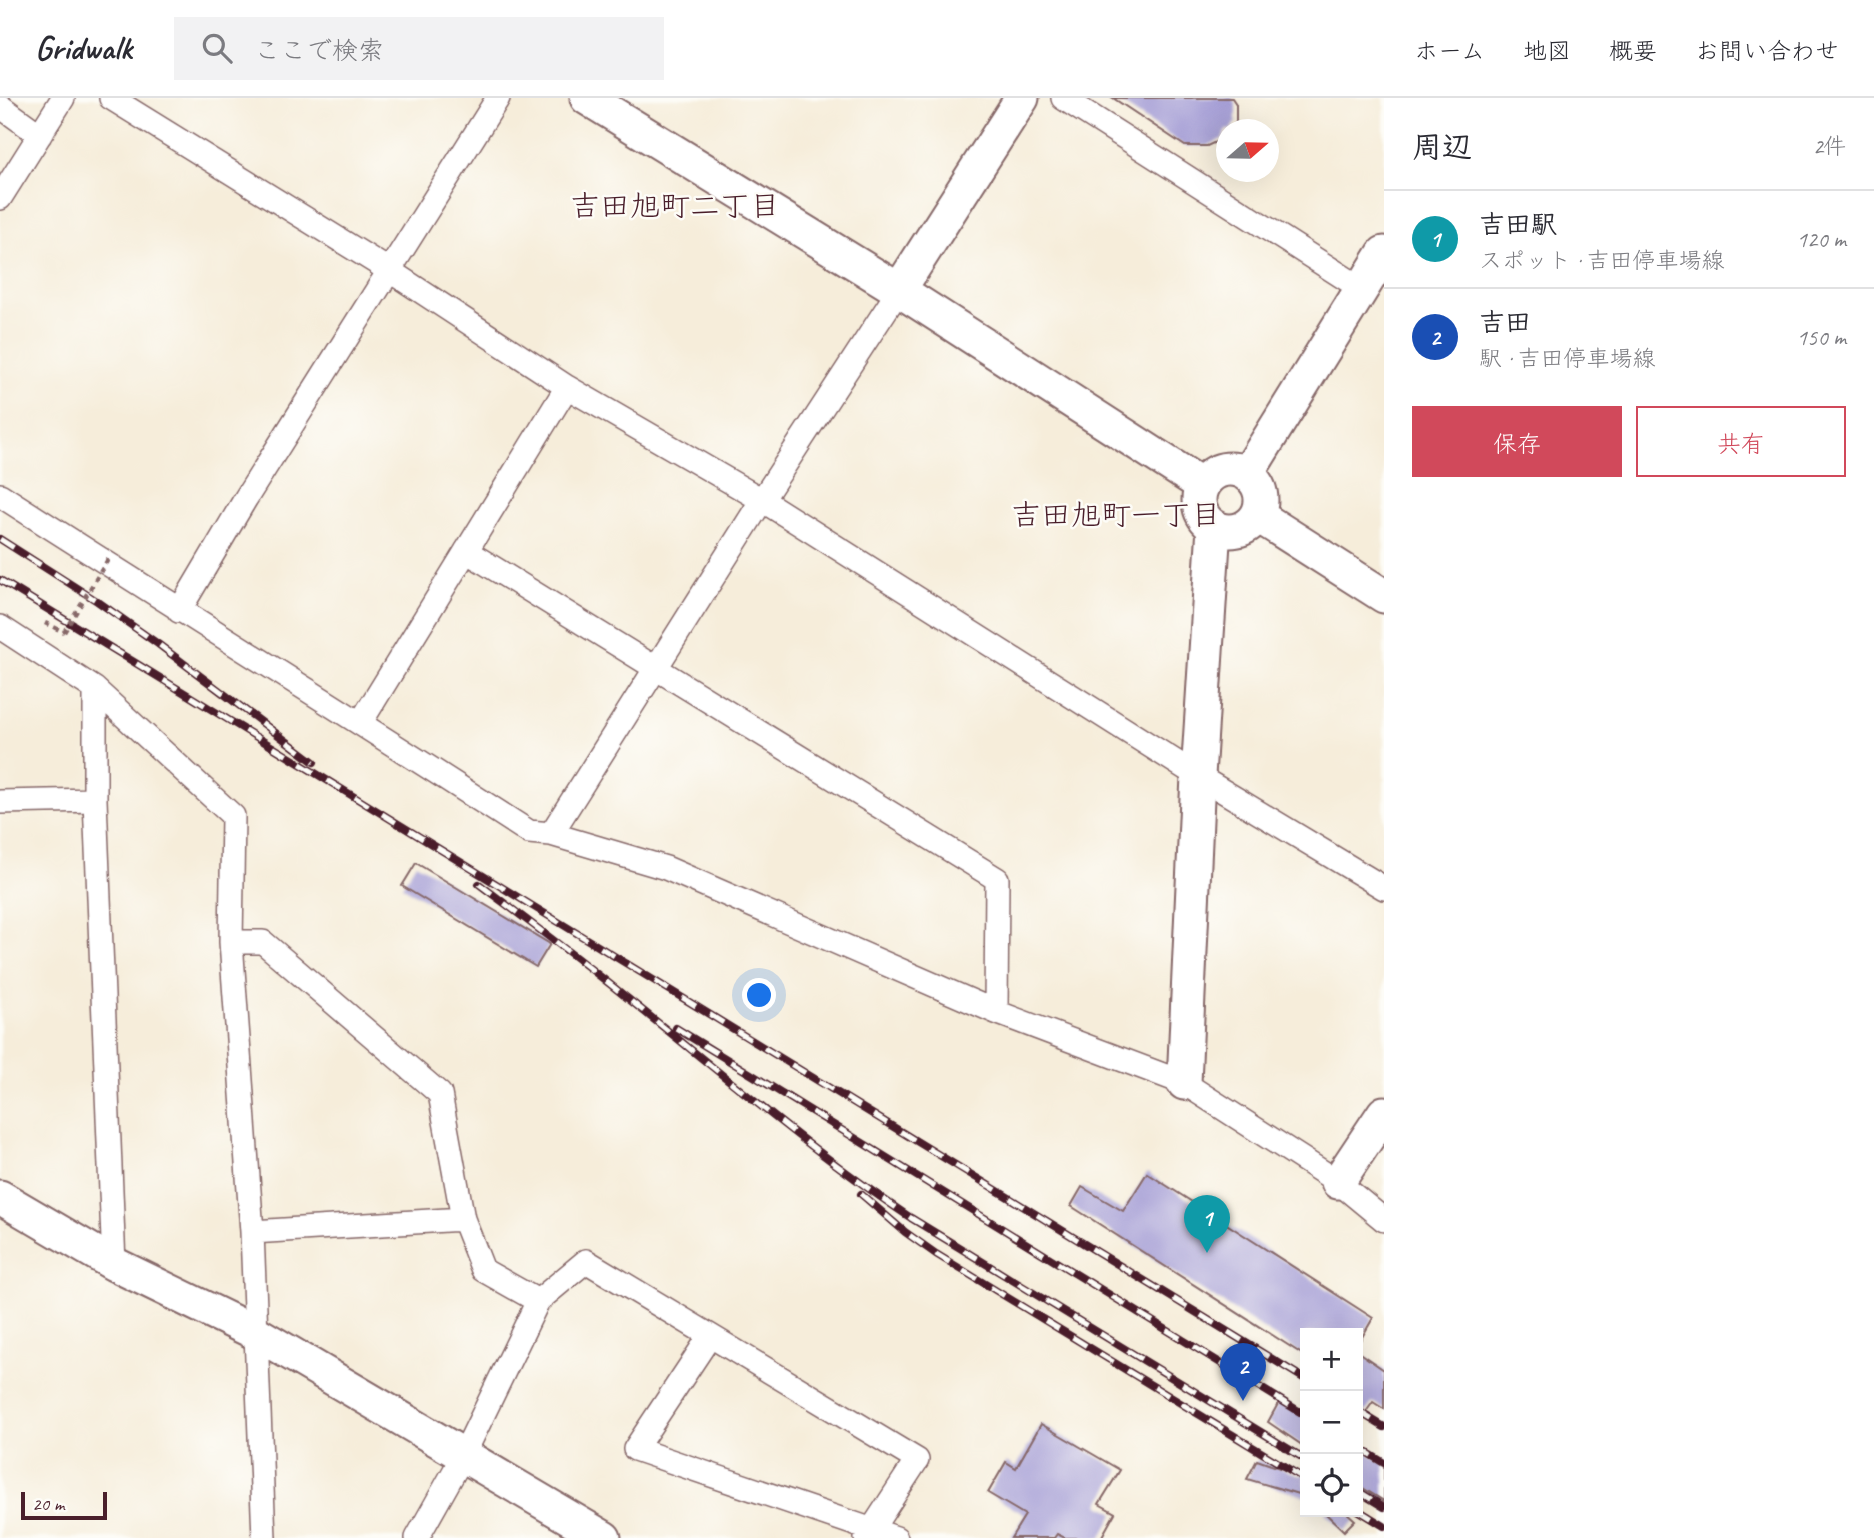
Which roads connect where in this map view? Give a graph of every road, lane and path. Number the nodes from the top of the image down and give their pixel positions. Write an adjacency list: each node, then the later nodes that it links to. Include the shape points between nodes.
1 (64, 98): 8 (street)
2 (111, 98): 11 (street)
3 (498, 98): 11 (street)
4 (587, 98): 13 (street)
5 (1022, 98): 13 (street)
6 (1063, 98): 12 (street)
7 (0, 106): 8 (street)
8 (40, 135): 9 (street)
9 (0, 198)
10 (1384, 253): 12 (street)
11 (390, 271): 14 (street); 24 (street)
12 (1362, 289): 15 (street)
13 (899, 290): 16 (street); 18 (street)
14 (567, 387): 18 (street); 21 (street)
15 (1247, 474): 16 (street, via 1227,469); 19 (street, via 1259,490)
16 (1202, 485): 20 (street, via 1199,506)
17 (0, 495): 24 (street)
18 (762, 500): 27 (street); 30 (street)
19 (1257, 515): 20 (street, via 1238,531); 23 (street)
20 (1214, 527): 30 (street)
21 (466, 551): 27 (street); 29 (street)
22 (110, 556): 26 (path, bridge)
23 (1384, 596)
24 (179, 611): 29 (street)
25 (0, 627): 28 (street)
26 (64, 632)
27 (657, 667): 33 (street); 36 (street, via 997,879)
28 (94, 689): 31 (street); 35 (street, via 233,816)
29 (361, 722): 33 (street, via 529,832)
30 (1198, 776): 34 (street); 37 (street)
31 (95, 800): 32 (street); 44 (street)
32 (0, 802)
33 (551, 834): 36 (street, via 666,868)
34 (1384, 888)
35 (231, 942): 41 (street, via 263,942 440,1094); 43 (street)
36 (996, 1012): 37 (street)
37 (1184, 1083): 39 (street)
38 (1384, 1113): 39 (street)
39 (1338, 1182): 42 (street)
40 (0, 1197): 44 (street)
41 (463, 1219): 43 (street); 45 (street, via 483,1270)
42 (1384, 1220)
43 (252, 1232): 46 (street)
44 (114, 1264): 46 (street)
45 (538, 1301): 47 (street, via 586,1261); 48 (street)
46 (256, 1333): 48 (street); 51 (street)
47 (710, 1335): 49 (street, via 917,1460); 49 (street, via 635,1449)
48 (463, 1456): 50 (street); 52 (street)
49 (869, 1534): 53 (street)
50 (594, 1535)
51 (264, 1538)
52 (417, 1538)
53 (896, 1538)

